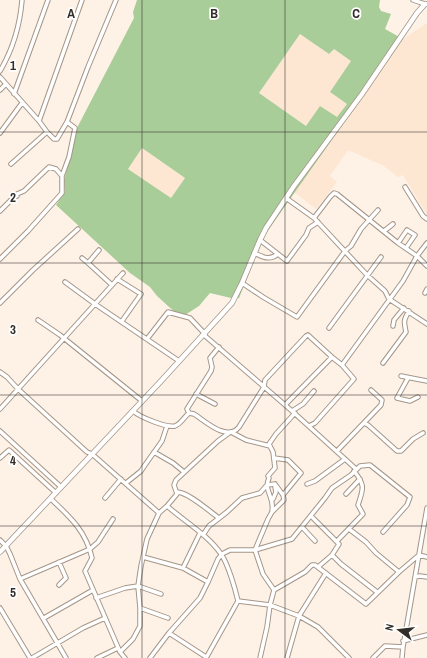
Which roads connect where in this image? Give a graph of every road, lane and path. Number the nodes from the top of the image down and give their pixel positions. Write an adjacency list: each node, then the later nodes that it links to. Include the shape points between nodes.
1 (22, 0): 7 (street, via 19,25)
2 (48, 0): 11 (street)
3 (82, 0): 13 (street)
4 (116, 0): 14 (street)
5 (413, 0): 6 (street)
6 (426, 4): 20 (street)
7 (0, 71)
8 (0, 77): 9 (street)
9 (6, 84): 10 (street); 11 (street)
10 (0, 90)
11 (14, 94): 12 (street)
12 (22, 103): 13 (street); 16 (street)
13 (39, 121): 15 (street)
14 (67, 122): 15 (street, via 56,139); 18 (street, via 75,128)
15 (46, 132): 17 (street)
16 (0, 133)
17 (11, 164)
18 (62, 176): 22 (street, via 56,169 49,167); 41 (street, via 62,193)
19 (405, 187): 24 (street)
20 (286, 198): 23 (street); 30 (street)
21 (378, 210): 25 (street)
22 (0, 211)
23 (314, 218): 25 (street, via 335,193); 26 (street)
24 (427, 219)
25 (369, 220): 29 (street); 35 (street)
26 (318, 222): 35 (street); 37 (street, via 309,228 289,260)
27 (393, 224): 29 (street)
28 (78, 229): 51 (street)
29 (384, 232): 31 (street)
30 (260, 240): 36 (street); 37 (street)
31 (398, 243): 33 (street); 33 (street, via 407,230 416,235)
32 (427, 243): 38 (street)
33 (406, 248): 38 (street)
34 (99, 250): 42 (street)
35 (345, 252): 45 (street); 48 (street, via 297,317)
36 (254, 253): 37 (street, via 269,259); 48 (street)
37 (278, 254)
38 (417, 256): 43 (street); 50 (street, via 403,282)
39 (381, 257): 45 (street)
40 (82, 258): 42 (street)
41 (0, 259)
42 (88, 263): 49 (street)
43 (427, 266)
44 (123, 273): 46 (street)
45 (367, 275): 50 (street); 59 (street)
46 (117, 279): 49 (street); 56 (street, via 141,294)
47 (65, 282): 52 (street)
48 (242, 283): 60 (street, via 232,303)
49 (112, 285): 52 (street)
50 (389, 299): 53 (street); 67 (street)
51 (0, 303)
52 (95, 304): 56 (street); 61 (street)
53 (404, 308): 54 (street); 58 (street, via 394,320)
54 (409, 312): 57 (street); 66 (street, via 403,324 406,332)
55 (38, 320): 61 (street)
56 (122, 322): 62 (street)
57 (427, 324)
58 (393, 326)
59 (329, 328)
60 (205, 334): 62 (street, via 190,318 168,312); 63 (street); 65 (street)
61 (64, 338): 73 (street); 78 (street)
62 (147, 339): 65 (street)
63 (219, 347): 72 (street); 76 (street, via 210,358 211,371)
64 (333, 358): 67 (street); 72 (street, via 307,335 266,380); 80 (street, via 328,360)
65 (180, 361): 78 (street)
66 (383, 363)
67 (342, 365): 87 (street, via 354,379 315,423)
68 (0, 372): 73 (street)
69 (401, 376): 70 (street)
70 (408, 378): 71 (street); 77 (street, via 397,398 410,401)
71 (427, 381)
72 (264, 387): 80 (street); 89 (street, via 239,428)
73 (18, 389): 81 (street); 94 (street)
74 (371, 390): 85 (street, via 382,402)
75 (314, 391): 83 (street)
76 (196, 394): 79 (street); 84 (street, via 187,409)
77 (418, 397)
78 (142, 401): 82 (street)
79 (215, 404)
80 (286, 405): 83 (street)
81 (0, 409)
82 (133, 411): 86 (street); 94 (street)
83 (294, 412): 87 (street); 91 (street, via 271,441)
84 (190, 413): 86 (street, via 175,426); 89 (street, via 219,431)
85 (364, 423): 90 (street, via 397,451 401,451); 92 (street)
86 (167, 426): 93 (street, via 162,441)
87 (309, 426): 92 (street)
88 (0, 431): 106 (street)
89 (230, 432): 91 (street, via 246,440); 99 (street)
90 (423, 433)
91 (270, 446): 96 (street)
92 (338, 451): 97 (street)
93 (154, 452): 99 (street, via 173,462); 102 (street, via 141,470)
94 (92, 454): 100 (street); 106 (street)
95 (0, 458): 108 (street, via 9,450)
96 (274, 458): 105 (street, via 275,468 268,476); 110 (street, via 288,460 301,473)
97 (345, 459): 98 (street); 104 (street)
98 (355, 470): 101 (street); 118 (street, via 332,488); 124 (street, via 363,465 370,465 410,497 407,505)
99 (184, 472): 107 (street, via 175,482)
100 (121, 479): 102 (street); 111 (street)
101 (360, 479): 109 (street); 123 (street, via 363,491 358,505 363,514)
102 (126, 483): 117 (street)
103 (275, 484): 105 (street); 110 (street); 113 (street, via 276,492)
104 (307, 484)
105 (267, 485): 113 (street); 119 (street, via 260,493 242,498)
106 (61, 487): 108 (street)
107 (177, 492): 114 (street, via 176,497); 119 (street)
108 (56, 493): 112 (street)
109 (346, 494)
110 (283, 495): 116 (street, via 284,500)
111 (105, 498)
112 (51, 499): 129 (street); 130 (street, via 69,515)
113 (273, 499): 116 (street)
114 (167, 506): 117 (street); 125 (street)
115 (427, 508): 120 (street)
116 (272, 512): 131 (street)
117 (159, 513): 136 (street, via 147,539)
118 (311, 516): 122 (street); 128 (street)
119 (219, 518): 125 (street)
120 (426, 518): 135 (street)
121 (113, 520): 130 (street)
122 (302, 527): 127 (street); 131 (street, via 290,540)
123 (349, 530): 128 (street); 141 (street)
124 (384, 532)
125 (202, 534): 133 (street); 140 (street)
126 (0, 540): 129 (street)
127 (315, 541)
128 (337, 541): 134 (street, via 339,544)
129 (6, 546): 132 (street); 145 (street)
130 (90, 549): 138 (street); 149 (street, via 92,558 85,571)
131 (255, 550): 133 (street, via 230,550); 150 (street, via 264,574)
132 (0, 552)
133 (222, 554): 146 (street); 154 (street)
134 (332, 554): 139 (street); 151 (street)
135 (419, 555): 137 (street); 141 (street); 143 (street)
136 (143, 557): 140 (street); 148 (street)
137 (427, 557)
138 (59, 562): 145 (street); 147 (street, via 66,578)
139 (318, 567): 142 (street); 150 (street, via 312,564 305,572)
140 (183, 568): 146 (street)
141 (399, 572): 151 (street)
142 (326, 573): 151 (street, via 366,604); 158 (street)
143 (415, 577): 144 (street); 164 (street)
144 (427, 577)
145 (20, 579): 159 (street)
146 (208, 582): 162 (street, via 200,598)
147 (59, 585)
148 (138, 586): 152 (street); 153 (street); 157 (street)
149 (93, 590): 153 (street); 159 (street)
150 (274, 590): 155 (street)
151 (377, 592)
152 (161, 594)
153 (96, 598): 160 (street)
154 (238, 600): 155 (street); 174 (street)
155 (270, 605): 158 (street); 175 (street, via 268,627)
156 (0, 608): 169 (street)
157 (140, 608): 161 (street); 168 (street, via 140,626 133,639)
158 (299, 616): 176 (street); 177 (street, via 318,627)
159 (44, 618): 165 (street)
160 (105, 618): 165 (street); 167 (street)
161 (168, 618)
162 (169, 633): 173 (street); 174 (street)
163 (427, 635): 164 (street)
164 (403, 641): 166 (street)
165 (58, 644): 169 (street); 170 (street)
166 (403, 647): 178 (street, via 385,646); 179 (street)
167 (118, 648): 168 (street); 171 (street)
168 (120, 652): 172 (street)
169 (31, 658)
170 (66, 658)
171 (97, 658)
172 (125, 658)
173 (150, 658)
174 (206, 658)
175 (260, 658)
176 (287, 658)
177 (349, 658)
178 (373, 658)
179 (402, 658)

